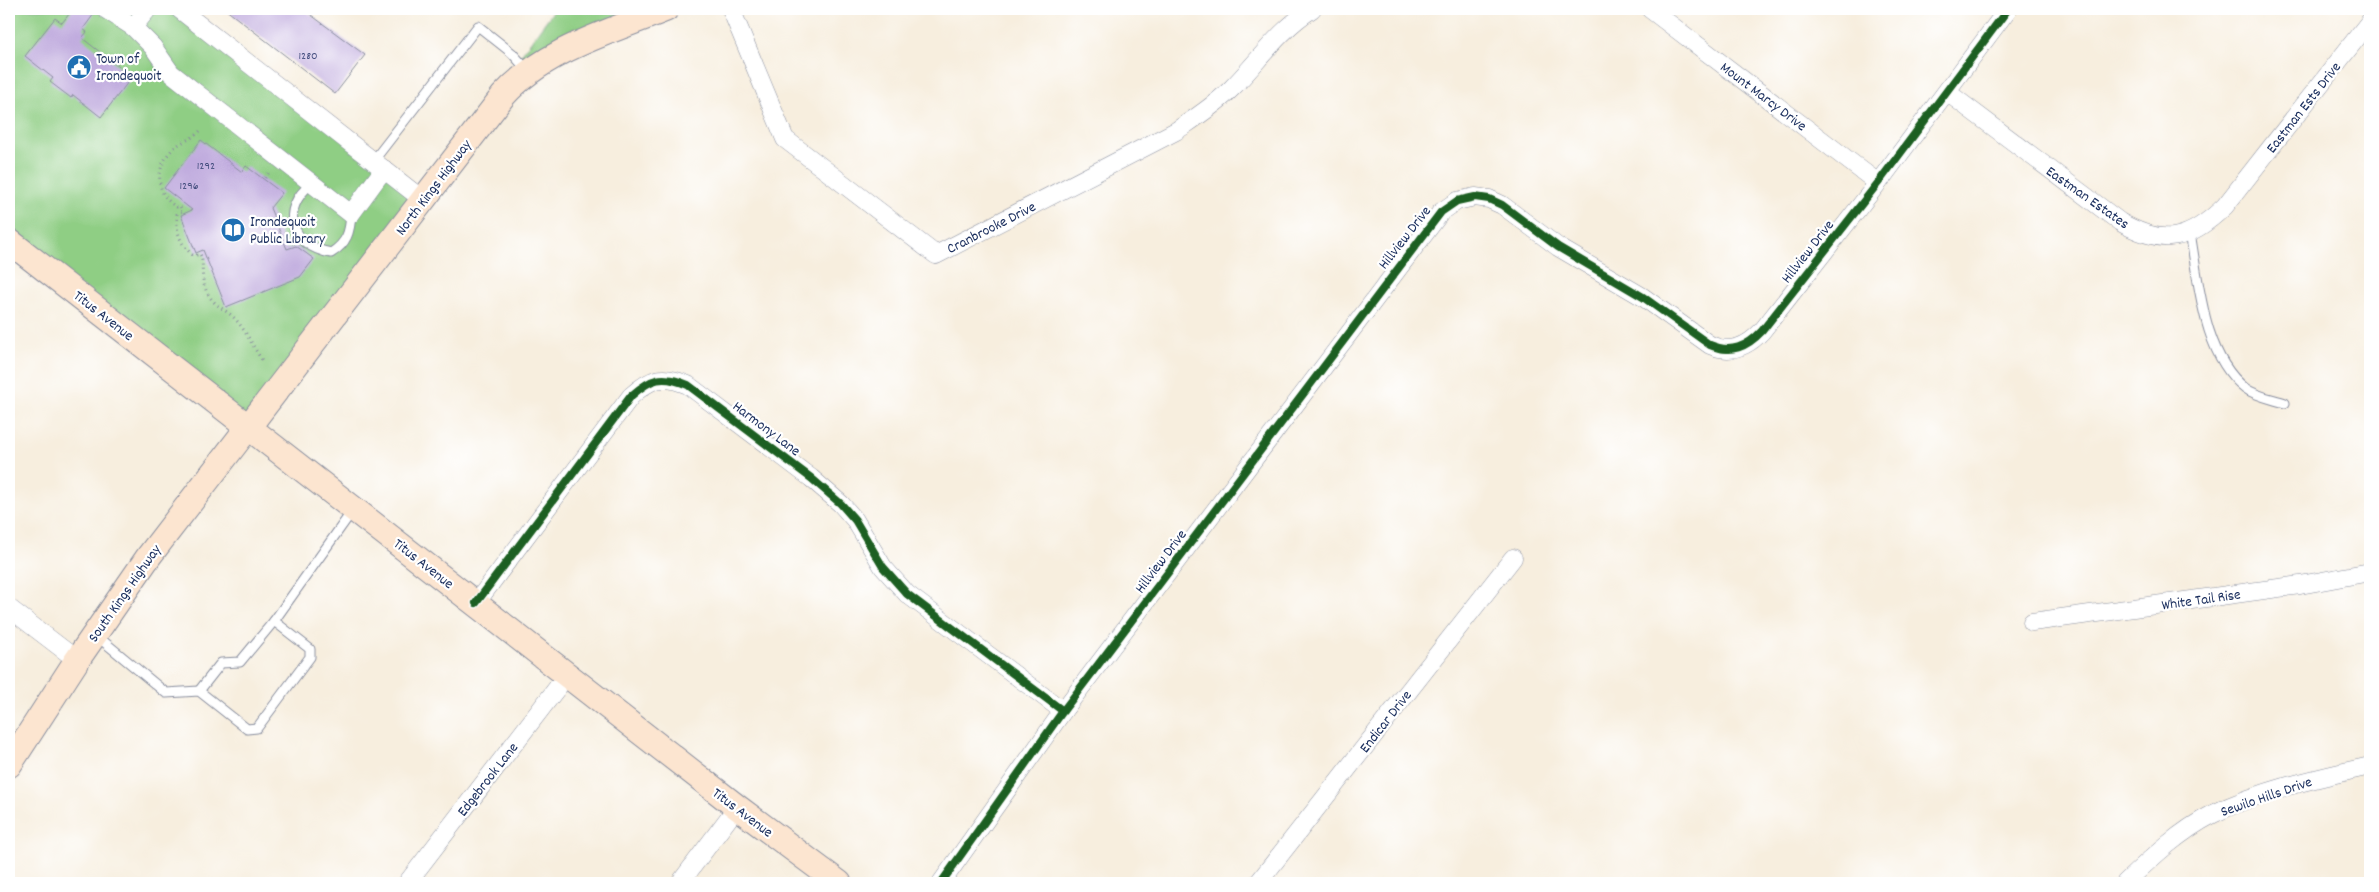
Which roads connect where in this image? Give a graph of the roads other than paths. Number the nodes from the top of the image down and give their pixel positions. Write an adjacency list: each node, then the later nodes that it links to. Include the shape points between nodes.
1 (105, 9): 10 (street)
2 (148, 9): 10 (street)
3 (179, 9): 13 (street)
4 (666, 9): 11 (main road, North Kings Highway, via 568,48)
5 (731, 9): 6 (street, Cranbrooke Drive, via 785,139 936,255 1176,131 1224,95 1280,34)
6 (1312, 9)
7 (1650, 9): 15 (street, Mount Marcy Drive)
8 (2008, 9): 12 (street, Hillview Drive)
9 (2370, 21): 16 (street, Eastman Ests Drive)
10 (133, 27): 14 (street, via 171,72)
11 (529, 72): 13 (lane, via 512,53 478,26); 17 (main road, North Kings Highway, via 499,101)
12 (1946, 92): 15 (street, Hillview Drive); 19 (street, Eastman Estates, via 2139,233 2158,238 2176,238)
13 (379, 165): 17 (street); 18 (street)
14 (312, 183): 18 (street); 18 (lane, via 301,191 293,205 291,218 296,234 308,244 318,251 331,253 344,245 350,230)
15 (1878, 183): 34 (street, Hillview Drive, via 1762,331 1745,346 1721,350 1643,296 1558,247 1489,198 1457,201 1428,226)
16 (2236, 193): 19 (street, Eastman Estates, via 2210,220)
17 (423, 200): 22 (main road, North Kings Highway)
18 (351, 214)
19 (2190, 233): 21 (lane, via 2206,321 2226,369 2247,389)
20 (9, 241): 22 (main road, Titus Avenue)
21 (2285, 403)
22 (248, 427): 23 (main road, Titus Avenue); 30 (main road, South Kings Highway)
23 (354, 509): 26 (main road, Titus Avenue); 28 (lane)
24 (1513, 558): 42 (street, Endicar Drive)
25 (2370, 572): 29 (street, White Tail Rise, via 2300,585)
26 (476, 603): 32 (main road, Titus Avenue); 34 (street, Harmony Lane, via 631,396 645,383 660,378 675,379 688,385 811,478 841,504 883,568 907,594)
27 (9, 608): 31 (street)
28 (274, 621): 33 (lane, via 240,662 221,663); 33 (lane, via 310,649 310,657 257,728 247,729)
29 (2032, 622)
30 (94, 634): 31 (main road, South Kings Highway); 33 (lane, via 166,693)
31 (77, 660): 35 (main road, South Kings Highway)
32 (567, 675): 37 (main road, Titus Avenue); 38 (street, Edgebrook Lane)
33 (199, 691)
34 (1064, 711): 41 (street, Hillview Drive)
35 (9, 765)
36 (2370, 766): 43 (street, Sewilo Hills Drive, via 2278,789 2211,815 2166,847)
37 (736, 807): 39 (street); 40 (main road, Titus Avenue)
38 (407, 883)
39 (680, 883)
40 (839, 883)
41 (941, 883)
42 (1258, 883)
43 (2125, 883)

